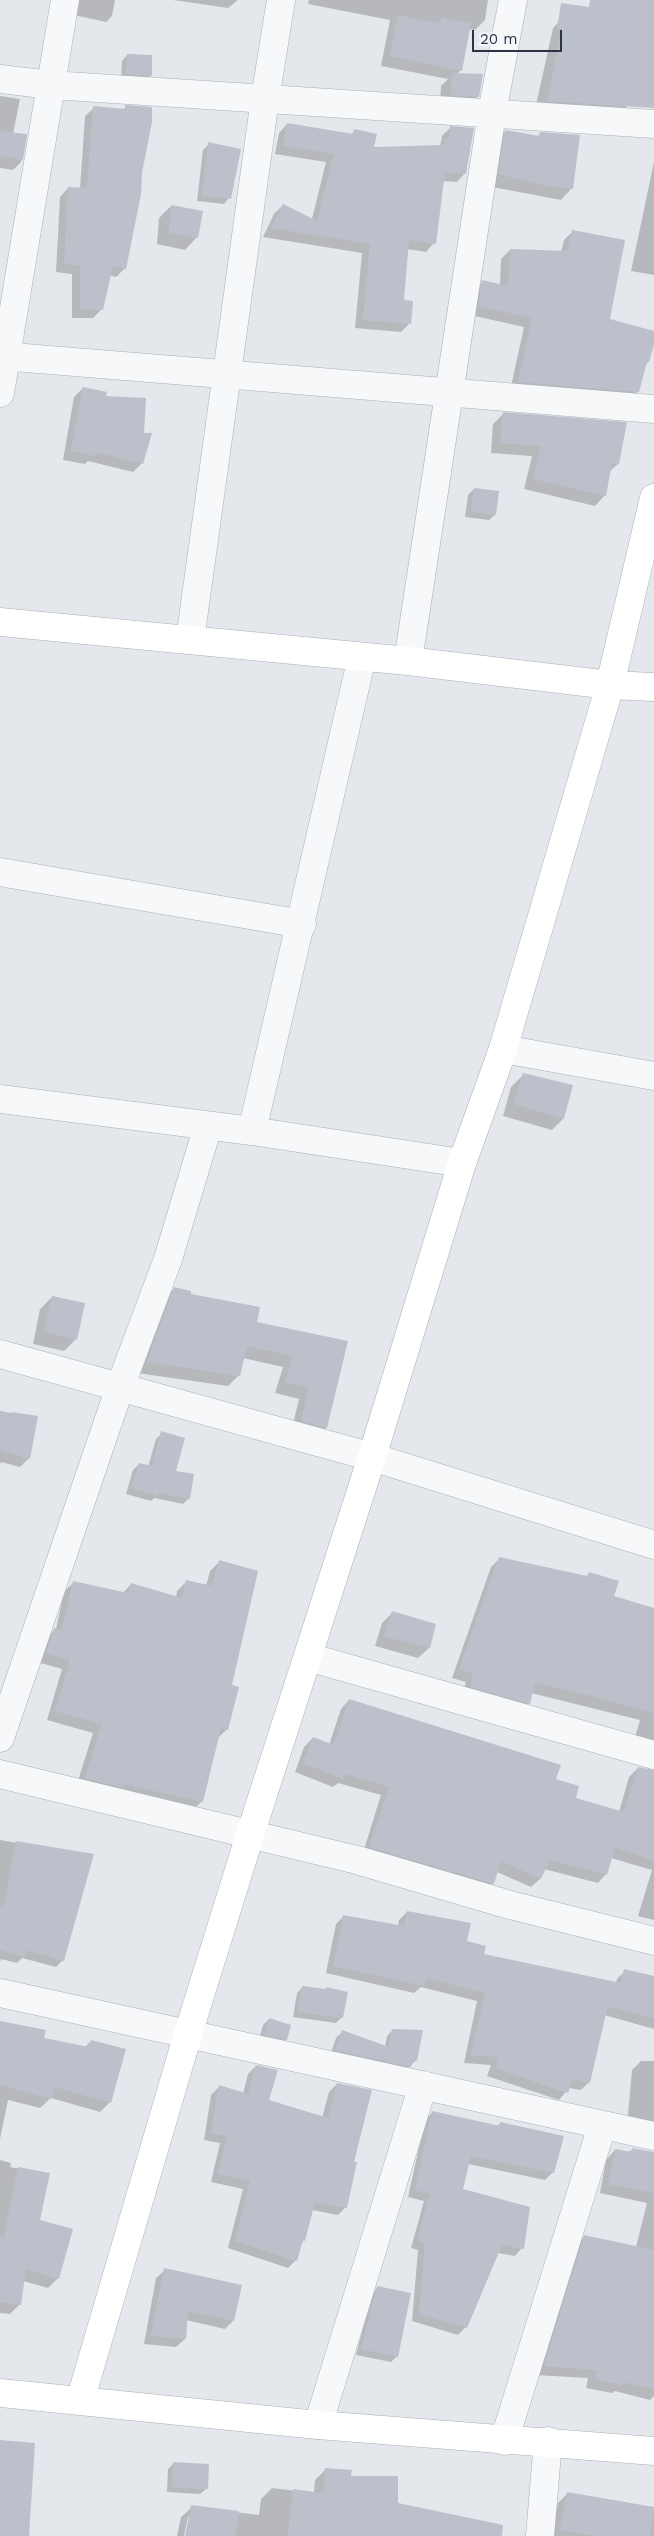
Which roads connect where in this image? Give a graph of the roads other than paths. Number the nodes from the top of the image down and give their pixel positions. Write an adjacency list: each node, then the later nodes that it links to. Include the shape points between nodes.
1 (65, 0): 5 (street)
2 (281, 0): 6 (street)
3 (513, 0): 7 (street)
4 (0, 79): 5 (street)
5 (51, 85): 6 (street); 9 (street)
6 (265, 99): 7 (street); 10 (street)
7 (492, 113): 8 (street); 12 (street)
8 (654, 124)
9 (4, 357): 10 (street); 11 (street)
10 (226, 375): 12 (street); 16 (street)
11 (0, 393)
12 (449, 393): 13 (street); 18 (street)
13 (654, 409)
14 (654, 498): 19 (street)
15 (0, 622): 16 (street)
16 (190, 640): 17 (street)
17 (362, 657): 18 (street); 22 (street)
18 (408, 661): 19 (street)
19 (610, 684): 20 (street); 23 (street)
20 (654, 687)
21 (0, 872): 22 (street)
22 (302, 924): 27 (street)
23 (503, 1048): 24 (street); 28 (street)
24 (654, 1076)
25 (0, 1100): 26 (street)
26 (208, 1126): 27 (street); 30 (street, via 168,1259)
27 (252, 1131): 28 (street)
28 (462, 1163): 31 (street)
29 (0, 1354): 30 (street)
30 (120, 1387): 31 (street); 34 (street)
31 (372, 1457): 32 (street); 33 (street)
32 (654, 1545)
33 (308, 1658): 35 (street); 37 (street)
34 (0, 1738)
35 (654, 1756)
36 (0, 1774): 37 (street)
37 (250, 1835): 38 (street, via 357,1860 510,1905); 40 (street)
38 (654, 1941)
39 (0, 1993): 40 (street)
40 (188, 2034): 41 (street); 45 (street)
41 (422, 2085): 42 (street); 46 (street)
42 (602, 2126): 43 (street); 47 (street)
43 (654, 2136)
44 (0, 2393): 45 (street)
45 (80, 2401): 46 (street)
46 (318, 2426): 47 (street)
47 (504, 2441): 48 (street)
48 (548, 2442): 49 (street); 50 (street)
49 (654, 2451)
50 (540, 2536)

